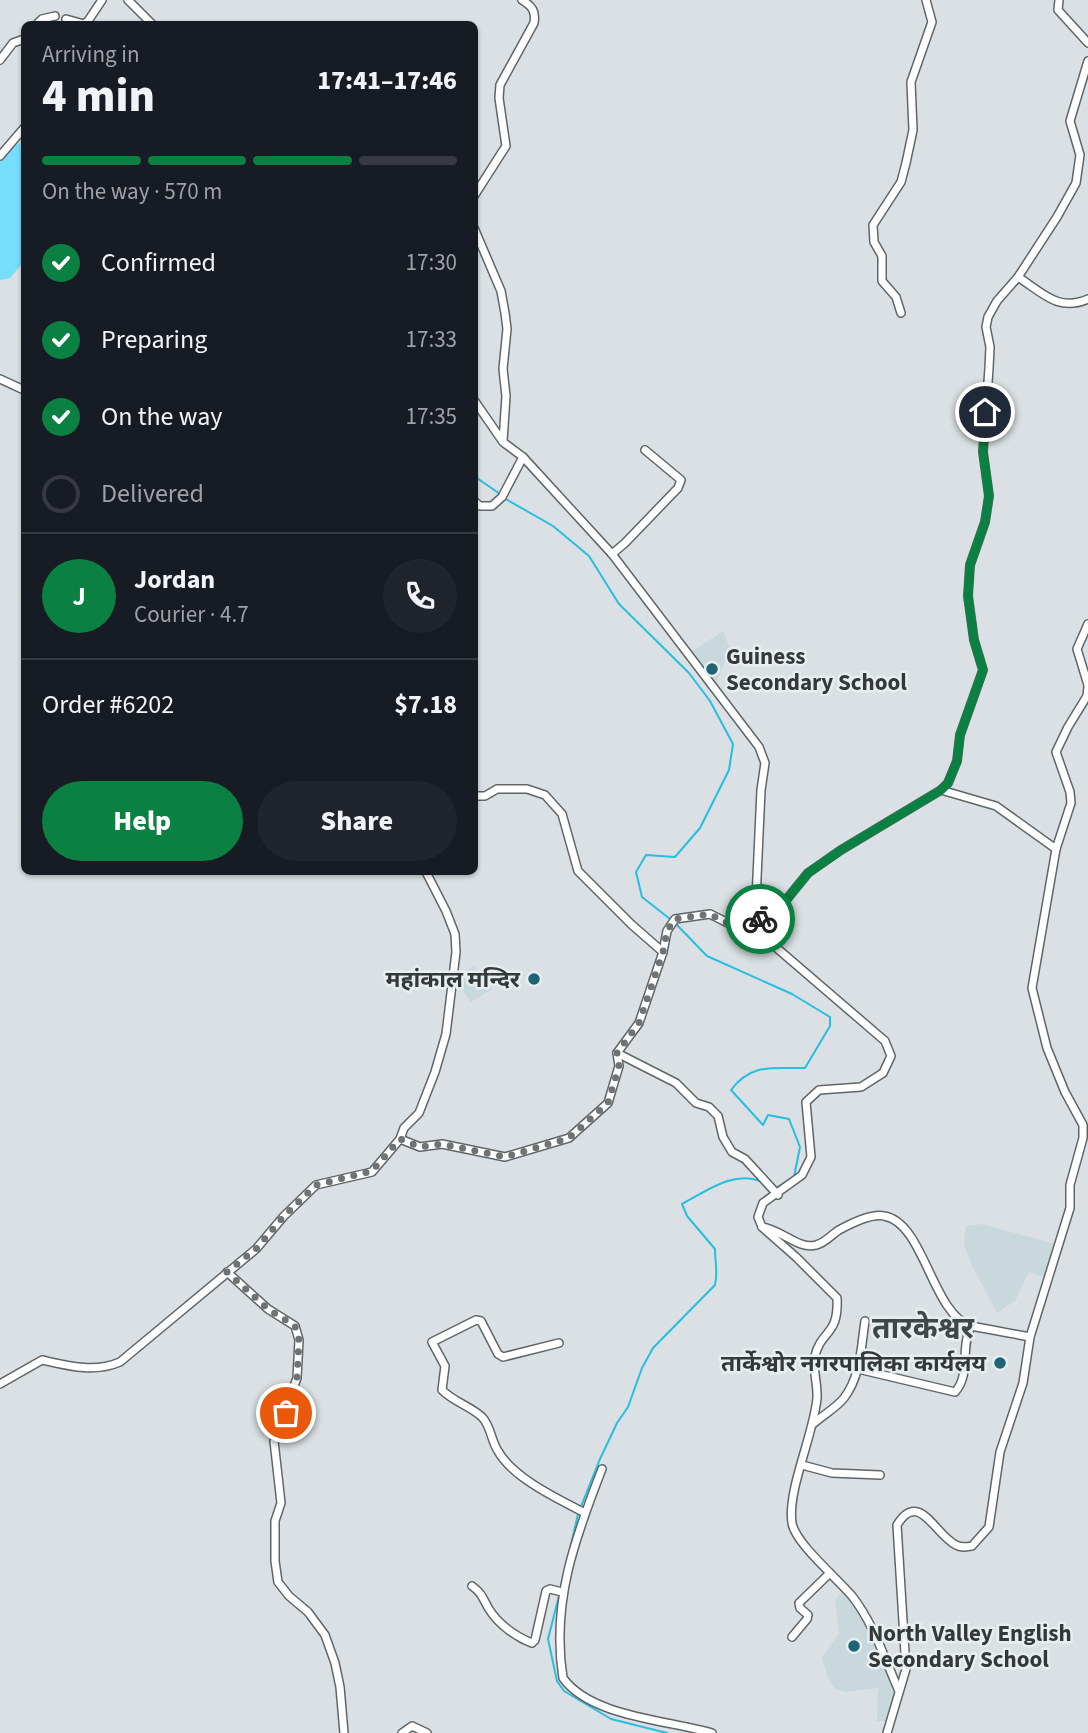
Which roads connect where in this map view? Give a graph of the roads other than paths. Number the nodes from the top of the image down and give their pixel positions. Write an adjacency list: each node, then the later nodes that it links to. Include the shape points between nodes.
1 (102, 0): 10 (street)
2 (128, 0): 11 (street)
3 (522, 0): 18 (street, via 535,17 499,92 506,146)
4 (926, 0): 22 (street, via 932,22 911,82 913,130 906,163 901,182 873,225 874,242 882,256 882,281 896,297)
5 (1059, 0): 13 (street, via 1058,10)
6 (55, 16): 8 (street)
7 (66, 19): 9 (street)
8 (40, 21)
9 (73, 21)
10 (88, 21)
11 (149, 21)
12 (21, 40): 14 (street)
13 (1088, 43)
14 (0, 60)
15 (1088, 61): 20 (street, via 1070,121 1080,155 1076,183)
16 (21, 133): 17 (street)
17 (0, 156)
18 (478, 190)
19 (478, 237): 26 (street, via 501,290 507,329)
20 (1018, 277): 21 (street, via 1057,303 1074,305); 33 (street, via 997,301 986,327 989,368 983,452 989,496 970,565 968,596 983,670 960,735 957,761)
21 (1088, 299)
22 (901, 313)
23 (0, 379): 24 (street)
24 (21, 389)
25 (478, 406): 26 (street)
26 (503, 442): 28 (street)
27 (645, 450): 30 (street, via 681,480)
28 (523, 457): 29 (street, via 502,497 492,506); 30 (street)
29 (478, 504)
30 (612, 554): 37 (street, via 750,733 765,763)
31 (1088, 624): 32 (street, via 1077,649)
32 (1088, 686): 35 (street, via 1056,752 1070,803)
33 (941, 790): 35 (street, via 996,806); 37 (street, via 819,865 778,910)
34 (478, 796): 39 (street, via 497,789 527,789 545,795 562,814 578,870)
35 (1056, 849): 47 (street, via 1032,988 1047,1048 1084,1131 1070,1185 1070,1208)
36 (428, 875): 41 (street, via 446,911 456,952 446,1034 435,1072 419,1113)
37 (755, 921): 38 (street)
38 (758, 932): 39 (street, via 709,914 675,919); 42 (street, via 885,1041 891,1056 883,1073 861,1087 819,1090 806,1102 811,1157 802,1175)
39 (663, 952): 40 (street, via 639,1023)
40 (617, 1053): 41 (street, via 619,1066 608,1103 569,1138 505,1157 442,1144 420,1147); 42 (street, via 676,1083 696,1103 709,1107 718,1116 732,1152 745,1159)
41 (400, 1139): 44 (street, via 372,1171 316,1185 256,1249)
42 (775, 1193): 43 (street, via 763,1203 758,1217)
43 (762, 1227): 46 (street, via 807,1246 871,1217 898,1222 944,1301 956,1317); 51 (street, via 836,1298 838,1316 814,1357 817,1396)
44 (227, 1272): 50 (street, via 120,1362 77,1368 42,1360); 61 (street, via 295,1326 299,1340 297,1378 274,1441 281,1503 275,1521 275,1561 278,1582 325,1634 340,1687)
45 (865, 1321): 49 (street)
46 (971, 1326): 47 (street); 49 (street, via 965,1336 964,1371 955,1392)
47 (1030, 1337): 60 (street, via 1023,1382 1000,1452 989,1527 972,1546 959,1547 922,1513 912,1511 897,1525 906,1669)
48 (559, 1343): 55 (street, via 503,1357 476,1320 432,1342 445,1366 444,1392 482,1418 498,1452 516,1472)
49 (858, 1369): 51 (street, via 842,1399)
50 (0, 1384)
51 (813, 1424): 52 (street)
52 (802, 1465): 54 (street, via 832,1473); 56 (street, via 792,1522 796,1536)
53 (602, 1469): 55 (street)
54 (880, 1475)
55 (585, 1513): 58 (street)
56 (831, 1573): 59 (street, via 799,1602 807,1619); 60 (street, via 871,1625)
57 (472, 1586): 58 (street, via 516,1636 532,1643 545,1593 550,1589)
58 (562, 1592): 64 (street, via 561,1665 567,1684 618,1712)
59 (792, 1637)
60 (899, 1692): 65 (street)
61 (344, 1733)
62 (402, 1733): 63 (street, via 412,1726)
63 (427, 1733)
64 (712, 1733)
65 (887, 1733)

